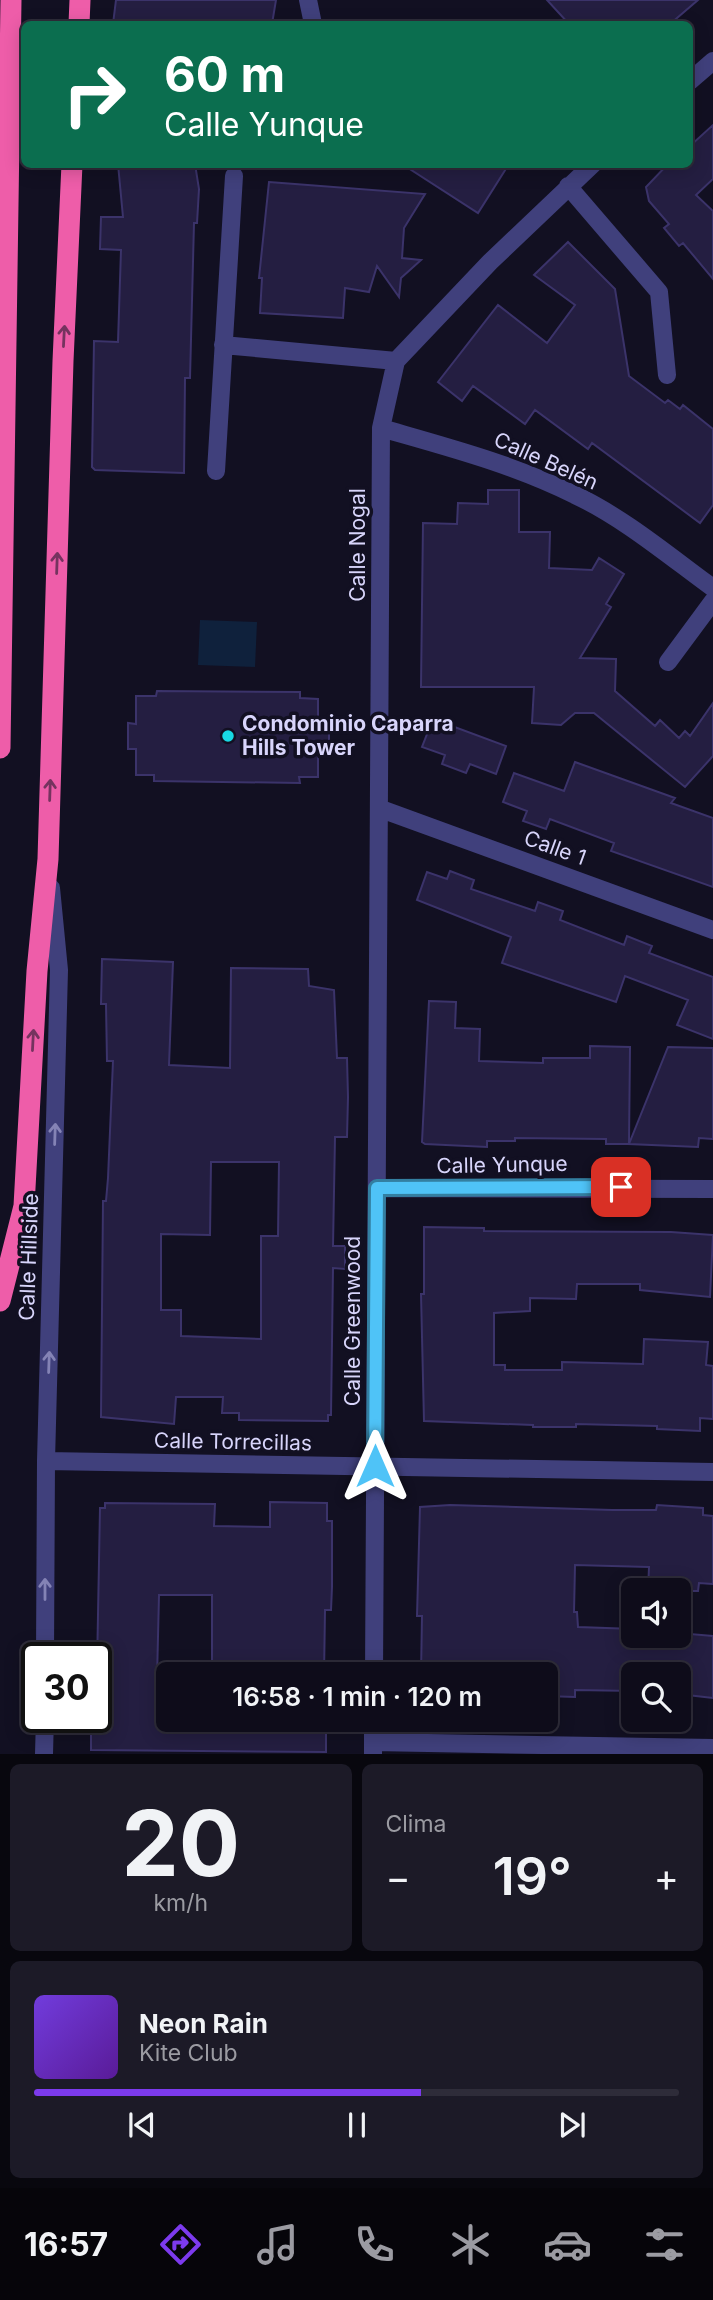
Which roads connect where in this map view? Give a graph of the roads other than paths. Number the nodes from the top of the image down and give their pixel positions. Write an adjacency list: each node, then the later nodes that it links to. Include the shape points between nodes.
1 (11, 0): 20 (highway)
2 (80, 0): 4 (highway)
3 (308, 0): 5 (street)
4 (79, 21)
5 (312, 21)
6 (713, 61): 7 (street)
7 (693, 78)
8 (72, 168): 22 (highway, one-way to 8)
9 (588, 168): 11 (street)
10 (234, 176): 12 (street)
11 (568, 186): 13 (street); 14 (street, via 659,292)
12 (223, 345): 13 (street); 16 (street)
13 (396, 361): 15 (street, Calle Nogal)
14 (667, 375)
15 (381, 428): 17 (street, Calle Belén, via 496,461 577,495); 21 (street, Calle Nogal)
16 (216, 471)
17 (713, 588)
18 (713, 601): 19 (street)
19 (668, 662)
20 (0, 748)
21 (381, 809): 23 (street, Calle 1); 24 (street, Calle Nogal)
22 (48, 859): 27 (highway, one-way to 22, via 24,1206); 28 (street, Calle Hillside, one-way to 22, via 60,970)
23 (713, 930)
24 (379, 1009): 25 (street, Calle Greenwood)
25 (377, 1188): 26 (street, Calle Yunque); 29 (street, Calle Greenwood)
26 (713, 1189)
27 (0, 1301)
28 (46, 1461): 29 (street, Calle Torrecillas); 31 (street, Calle Hillside, one-way to 28)
29 (375, 1466): 30 (street, Calle Torrecillas); 32 (street, Calle Greenwood)
30 (713, 1472)
31 (45, 1642)
32 (374, 1662)
33 (45, 1733): 36 (street)
34 (373, 1748): 35 (street)
35 (713, 1748)
36 (44, 1754)

